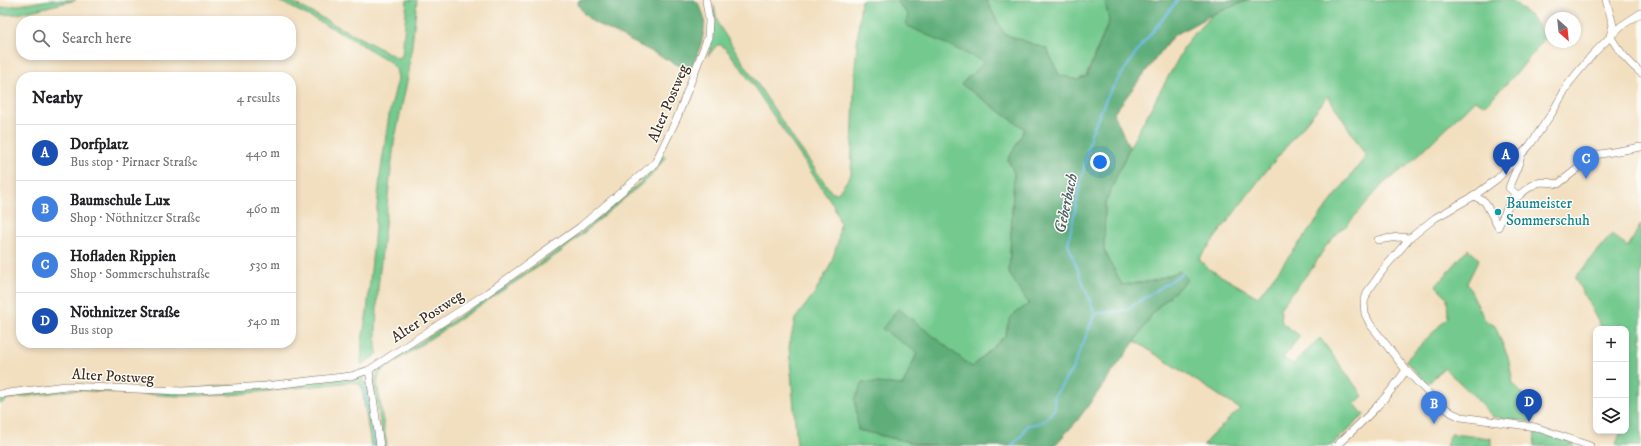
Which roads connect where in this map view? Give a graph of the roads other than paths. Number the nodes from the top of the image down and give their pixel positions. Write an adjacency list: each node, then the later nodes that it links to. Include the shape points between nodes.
1 (706, 0): 12 (street, Alter Postweg, via 708,37 678,118 654,163 580,227 487,293)
2 (1606, 0): 4 (street, via 1613,25)
3 (1641, 14): 4 (street)
4 (1610, 36): 5 (street, via 1629,62); 7 (street, via 1569,83 1552,113)
5 (1641, 73)
6 (1641, 147): 9 (street, via 1595,155 1558,184 1534,184)
7 (1521, 156): 8 (street); 9 (street, via 1510,188)
8 (1474, 196): 9 (street, via 1485,202 1498,227 1511,200); 10 (street, via 1436,218)
9 (1519, 196)
10 (1410, 238): 11 (street); 13 (street, via 1368,291 1364,302 1365,314 1370,324)
11 (1378, 240)
12 (369, 370): 14 (street, Alter Postweg, via 351,376 221,389 155,391 66,386); 15 (street)
13 (1406, 370): 16 (street, via 1396,386 1369,416); 17 (street, via 1437,402 1461,417 1536,427)
14 (0, 394)
15 (380, 446)
16 (1336, 446)
17 (1590, 446)

